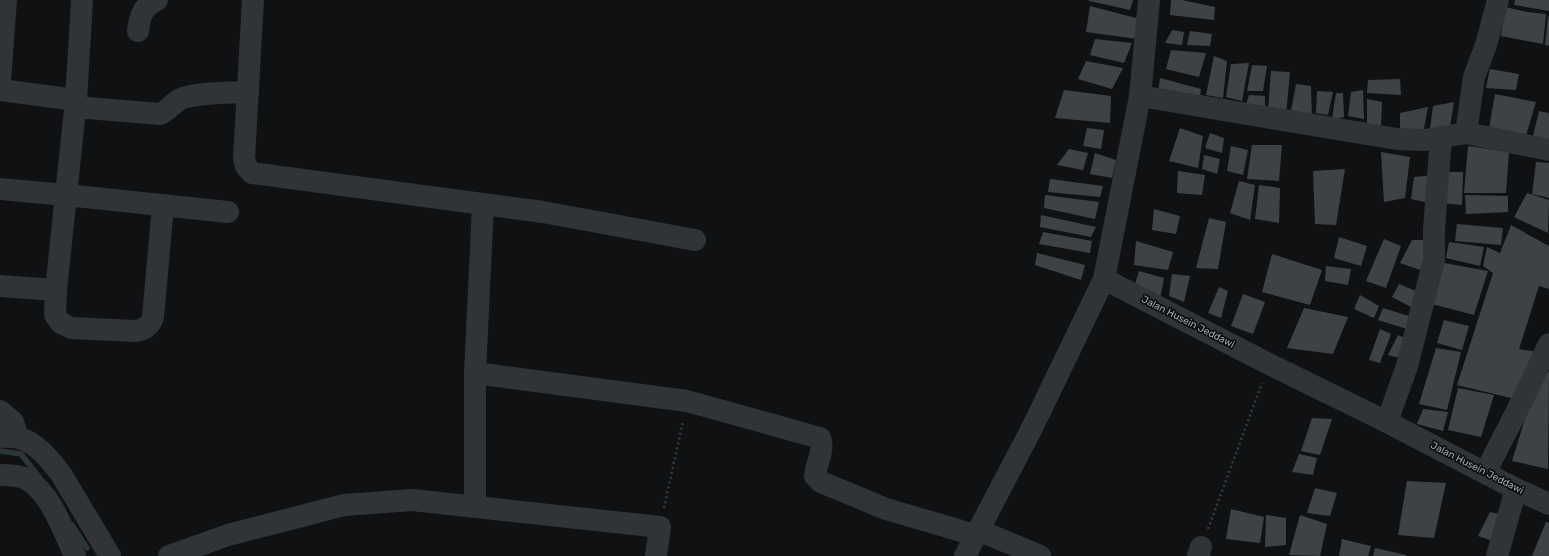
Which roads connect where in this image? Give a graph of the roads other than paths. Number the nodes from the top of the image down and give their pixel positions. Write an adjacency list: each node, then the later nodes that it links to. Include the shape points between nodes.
1 (6, 0): 8 (street)
2 (82, 0): 12 (street)
3 (157, 0): 7 (street, via 140,14)
4 (253, 0): 10 (street)
5 (1149, 0): 11 (street)
6 (1498, 0): 13 (street, via 1474,77)
7 (138, 31)
8 (0, 81)
9 (0, 90): 12 (street)
10 (248, 92): 12 (street, via 204,94 182,99 168,111 160,114); 19 (street, via 244,158 252,173)
11 (1140, 96): 14 (street, via 1397,139 1425,140); 22 (street)
12 (75, 103): 17 (street)
13 (1466, 132): 14 (street); 15 (street)
14 (1441, 137): 28 (street, via 1434,260 1407,366)
15 (1549, 150)
16 (0, 189): 17 (street)
17 (66, 194): 18 (street); 24 (street)
18 (163, 205): 20 (street); 24 (street, via 151,324 142,331 135,332 71,328 61,323 55,315)
19 (483, 205): 21 (street, via 543,212); 26 (street)
20 (228, 212)
21 (695, 240)
22 (1104, 279): 28 (street, Jalan Husein Jeddawi); 35 (street, via 1031,430)
23 (0, 286): 24 (street)
24 (56, 290)
25 (1549, 344): 30 (street)
26 (474, 373): 34 (street); 35 (street, via 687,401 820,438 823,444 815,476 821,482 886,509)
27 (0, 410): 29 (street, via 13,422)
28 (1387, 422): 30 (street, Jalan Husein Jeddawi)
29 (9, 437): 37 (street, via 31,444 52,463)
30 (1485, 473): 32 (street, Jalan Husein Jeddawi)
31 (0, 475): 36 (street, via 27,479 41,491 52,506)
32 (1516, 489): 33 (street, Jalan Husein Jeddawi); 42 (street)
33 (1549, 504)
34 (475, 507): 38 (street, via 412,500 344,505 228,535); 39 (street, via 660,527)
35 (976, 532): 40 (street); 41 (street)
36 (75, 556)
37 (110, 556)
38 (169, 556)
39 (656, 556)
40 (965, 556)
41 (1040, 556)
42 (1497, 556)

